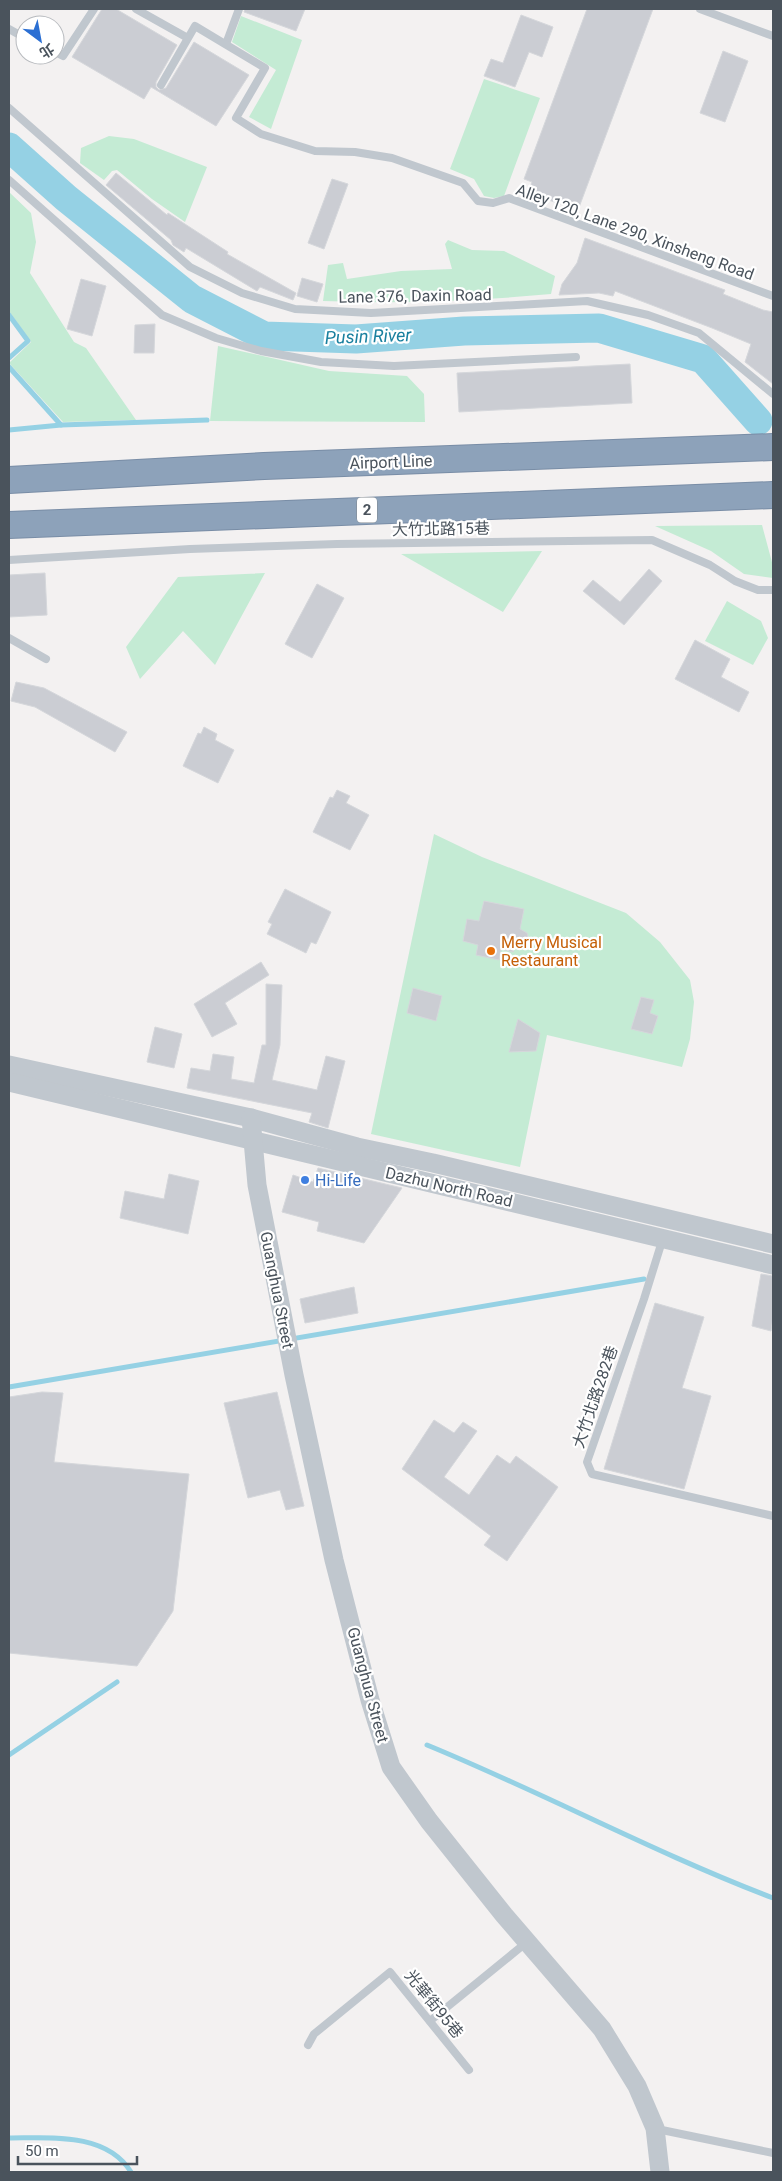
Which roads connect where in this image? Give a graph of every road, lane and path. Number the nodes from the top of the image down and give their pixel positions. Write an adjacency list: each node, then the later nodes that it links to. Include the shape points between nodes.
1 (94, 9): 8 (lane)
2 (136, 9): 6 (lane)
3 (239, 9): 7 (lane)
4 (700, 9): 5 (lane)
5 (773, 36)
6 (186, 37): 7 (lane, Alley 120, Lane 290, Xinsheng Road, via 195,26); 9 (lane)
7 (226, 44): 12 (lane, Alley 120, Lane 290, Xinsheng Road, via 265,68 236,118 261,134 315,151 355,152 392,158 463,183 478,202 493,203 509,198)
8 (65, 53)
9 (161, 85)
10 (9, 108): 14 (lane, Lane 376, Daxin Road, via 190,267 242,293 296,309 371,313 587,301 648,315 699,333)
11 (9, 180): 13 (lane, via 162,315 216,338 261,351 321,362 394,366)
12 (773, 296)
13 (576, 357)
14 (773, 394)
15 (773, 447): 16 (highway, Airport Line, via 264,466)
16 (9, 480)
17 (773, 495): 18 (highway, 2)
18 (9, 525)
19 (9, 560): 20 (lane, 大竹北路15巷, via 328,544 652,540 710,565 735,581 758,590)
20 (773, 590)
21 (9, 638): 22 (lane)
22 (46, 659)
23 (9, 1064): 25 (street, Dazhu North Road)
24 (9, 1082): 26 (street, Dazhu North Road)
25 (251, 1118): 26 (street, Guanghua Street); 28 (street, Dazhu North Road, via 357,1147)
26 (252, 1142): 27 (street, Dazhu North Road, via 430,1181); 31 (street, Guanghua Street, via 278,1298 317,1483 370,1700 390,1766 429,1821)
27 (663, 1238): 29 (street, Dazhu North Road); 30 (lane, 大竹北路282巷, via 586,1462 592,1474)
28 (773, 1244)
29 (773, 1264)
30 (773, 1516)
31 (527, 1942): 32 (lane); 35 (street, Guanghua Street, via 602,2029 637,2086)
32 (430, 2021): 33 (lane, 光華街95巷, via 390,1972 314,2034); 34 (lane, 光華街95巷)
33 (308, 2045)
34 (469, 2070)
35 (655, 2128): 36 (lane); 37 (street, Guanghua Street)
36 (773, 2154)
37 (660, 2172)

